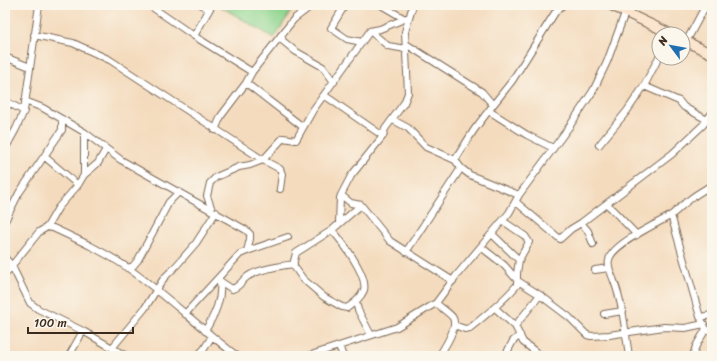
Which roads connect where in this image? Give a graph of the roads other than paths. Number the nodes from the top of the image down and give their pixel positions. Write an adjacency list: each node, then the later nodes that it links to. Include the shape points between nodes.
1 (149, 5): 19 (street)
2 (202, 5): 11 (street)
3 (309, 5): 18 (street, via 308,10 294,19)
4 (345, 5): 20 (street, via 331,28 347,39)
5 (381, 5): 13 (street)
6 (412, 5): 13 (street)
7 (563, 5): 34 (street, via 556,11 512,81)
8 (610, 5): 12 (main road)
9 (706, 5): 15 (street)
10 (38, 6): 17 (street)
11 (210, 7): 19 (street)
12 (625, 13): 14 (main road); 46 (street, via 593,91)
13 (407, 18): 16 (street); 22 (street)
14 (653, 26)
15 (691, 30)
16 (370, 31): 20 (street); 22 (street, via 388,46)
17 (34, 35): 26 (street); 42 (street, via 73,44 110,60)
18 (281, 35): 27 (street); 28 (street, via 283,41 296,51 323,67)
19 (194, 36): 27 (street)
20 (362, 42): 28 (street)
21 (691, 44): 23 (main road)
22 (406, 46): 34 (street, via 482,92); 39 (street, via 408,93)
23 (712, 54)
24 (5, 56): 26 (street)
25 (654, 66): 30 (street)
26 (30, 67): 33 (street)
27 (252, 72): 29 (street)
28 (334, 82): 31 (street)
29 (246, 83): 41 (street); 42 (street, via 221,116)
30 (644, 86): 40 (street, via 679,101); 45 (street)
31 (324, 95): 41 (street); 44 (street)
32 (5, 101): 35 (street)
33 (25, 102): 35 (street); 38 (street, via 43,108)
34 (492, 105): 36 (street)
35 (24, 111): 47 (street)
36 (489, 111): 46 (street, via 527,135); 51 (street)
37 (712, 113): 40 (street)
38 (62, 120): 43 (street); 49 (street, via 62,130)
39 (393, 120): 44 (street); 51 (street, via 408,128 426,147)
40 (707, 120): 62 (street, via 672,154)
41 (303, 127): 50 (street, via 296,140 283,138)
42 (215, 130): 50 (street)
43 (84, 132): 48 (street); 53 (street)
44 (383, 136): 58 (street, via 351,176)
45 (599, 146)
46 (554, 148): 59 (street)
47 (5, 149)
48 (106, 149): 53 (street, via 98,163); 57 (street)
49 (45, 157): 54 (street); 66 (street, via 20,193)
50 (263, 160): 56 (street, via 280,169); 64 (street, via 239,167 216,177 210,183 207,196)
51 (455, 160): 52 (street)
52 (461, 168): 59 (street, via 470,175); 78 (street)
53 (84, 175): 54 (street)
54 (78, 185): 70 (street, via 58,208)
55 (710, 186): 60 (street); 65 (street, via 689,199)
56 (280, 189)
57 (179, 192): 64 (street); 83 (street, via 169,202 138,260)
58 (341, 195): 63 (street); 68 (street)
59 (519, 195): 61 (street)
60 (712, 200)
61 (516, 202): 67 (street); 69 (street, via 560,239)
62 (607, 204): 69 (street); 73 (street)
63 (361, 205): 68 (street); 78 (street, via 390,241)
64 (214, 211): 77 (street, via 250,234); 90 (street, via 196,243 164,278)
65 (671, 215): 73 (street); 99 (street)
66 (5, 221)
67 (503, 221): 72 (street); 80 (street, via 525,236 529,242)
68 (339, 222): 71 (street)
69 (581, 223): 75 (street, via 588,231)
70 (47, 227): 82 (street, via 39,232); 83 (street, via 92,246)
71 (332, 230): 81 (street, via 296,254); 92 (street, via 358,267 364,283 364,289)
72 (492, 234): 76 (street); 80 (street)
73 (637, 235): 84 (street, via 615,249 608,260)
74 (288, 237): 77 (street)
75 (593, 244)
76 (481, 247): 88 (street); 89 (street, via 504,265)
77 (247, 251): 87 (street, via 240,254)
78 (406, 252): 88 (street)
79 (5, 258): 82 (street)
80 (519, 260): 89 (street)
81 (294, 264): 87 (street, via 268,268 246,277 232,289); 92 (street, via 303,279 337,305 347,308)
82 (12, 266): 86 (street); 103 (street, via 30,303)
83 (127, 268): 90 (street)
84 (609, 268): 85 (street); 95 (street)
85 (595, 270)
86 (5, 274)
87 (219, 278): 96 (street); 104 (street, via 221,290 215,315)
88 (453, 281): 93 (street)
89 (518, 281): 91 (street); 94 (street)
90 (157, 290): 96 (street); 111 (street)
91 (540, 295): 101 (street); 105 (street, via 586,334 591,336)
92 (356, 302): 107 (street)
93 (436, 303): 100 (street, via 453,318); 107 (street, via 397,327)
94 (495, 308): 100 (street, via 488,311 470,328); 101 (street)
95 (623, 311): 97 (street); 105 (street)
96 (185, 314): 104 (street)
97 (604, 314)
98 (712, 315): 99 (street)
99 (700, 317): 102 (street)
100 (454, 325): 119 (street, via 451,336)
101 (515, 326): 108 (street)
102 (705, 327): 105 (street, via 664,327); 106 (street); 113 (street, via 696,346)
103 (83, 331): 111 (street); 114 (street)
104 (205, 331): 109 (street)
105 (626, 332): 122 (street)
106 (712, 333)
107 (371, 335): 110 (street)
108 (520, 335): 120 (street, via 513,341); 121 (street, via 523,342)
109 (212, 336): 112 (street); 116 (street)
110 (339, 346): 117 (street); 118 (street)
111 (112, 348): 115 (street)
112 (234, 355)
113 (695, 355)
114 (69, 356)
115 (126, 356)
116 (197, 356)
117 (308, 356)
118 (343, 356)
119 (439, 356)
120 (505, 356)
121 (541, 356)
122 (629, 356)

